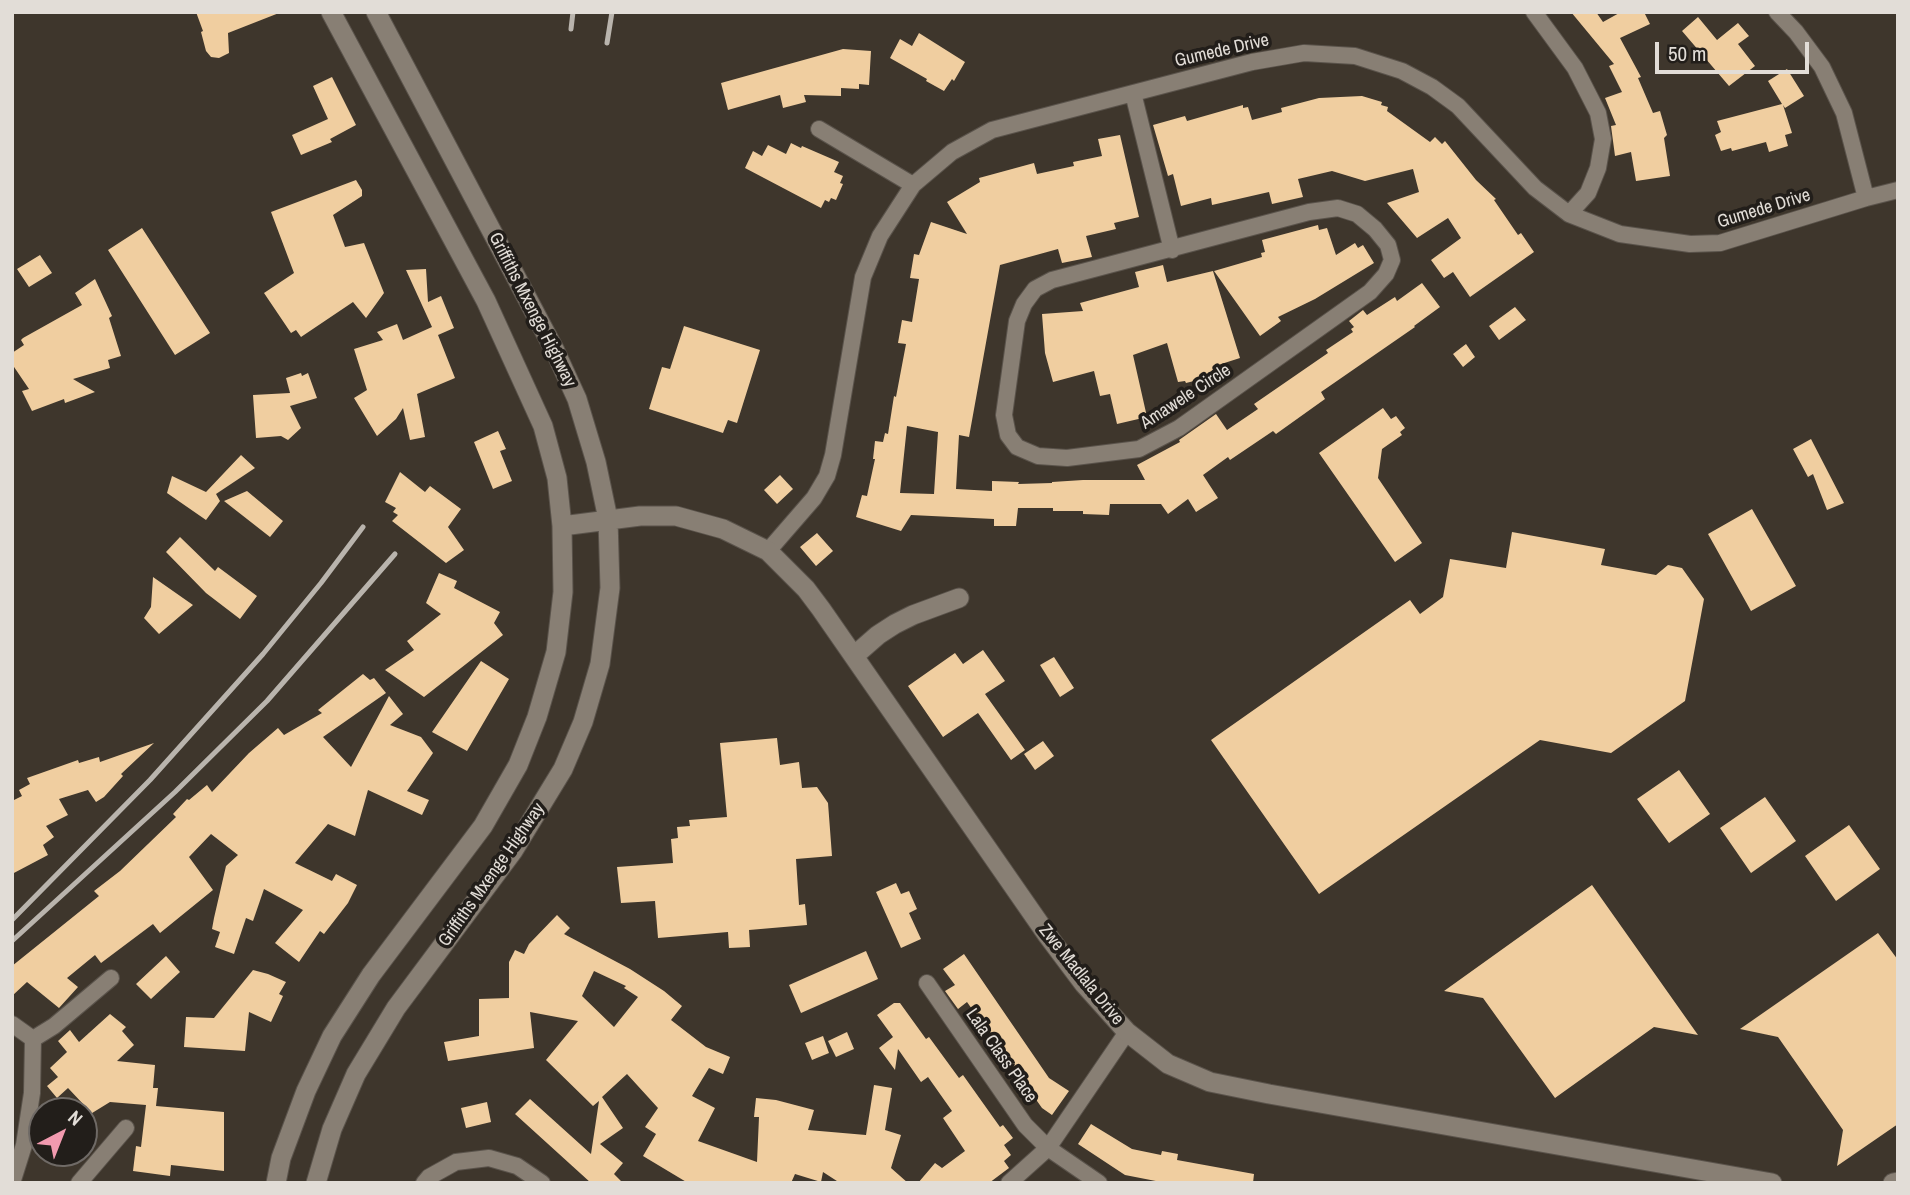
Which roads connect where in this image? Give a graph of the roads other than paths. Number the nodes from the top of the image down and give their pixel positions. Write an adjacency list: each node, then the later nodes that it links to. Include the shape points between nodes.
1 (331, 12): 13 (street, Griffiths Mxenge Highway, via 521,373 558,478)
2 (376, 12): 12 (street, Griffiths Mxenge Highway, via 577,399)
3 (1534, 12): 10 (street, via 1575,68 1598,114 1603,139 1588,193)
4 (1777, 12): 9 (street, via 1822,67 1844,113)
5 (1133, 93): 7 (street, Gumede Drive, via 992,130 952,152); 10 (street, Gumede Drive, via 1304,53 1355,56 1402,71 1458,106 1535,188); 11 (street)
6 (819, 129): 7 (street)
7 (913, 185): 14 (street, Gumede Drive, via 880,236 863,277 827,476)
8 (1898, 190): 9 (street, Gumede Drive)
9 (1866, 198): 10 (street, Gumede Drive, via 1720,243 1689,244 1620,234)
10 (1569, 214)
11 (1172, 250): 11 (street, Amawele Circle, via 1338,208 1357,214 1375,229 1388,245 1392,260 1370,292 1179,428 1139,449 1067,458 1038,456 1017,447 1008,435 1004,415 1017,321 1035,289)
12 (608, 519): 13 (street, Zwe Madlala Drive); 14 (street, Zwe Madlala Drive, via 676,516 723,529); 27 (street, Griffiths Mxenge Highway, via 610,589 600,664 563,769 513,851 396,1008 356,1074 332,1129)
13 (562, 526): 26 (street, Griffiths Mxenge Highway, via 563,592 556,653 518,765 483,826 371,975 332,1036 306,1091)
14 (768, 551): 16 (street, Zwe Madlala Drive, via 806,589)
15 (959, 598): 16 (street, via 895,624)
16 (854, 656): 20 (street, Zwe Madlala Drive, via 1048,936)
17 (111, 978): 21 (street)
18 (927, 983): 23 (street, Lala Class Place, via 1025,1125)
19 (12, 1024): 21 (street)
20 (1127, 1032): 23 (street); 32 (street, Zwe Madlala Drive, via 1168,1063 1210,1082)
21 (33, 1039): 24 (street, via 32,1093)
22 (126, 1128): 25 (street)
23 (1048, 1148): 30 (street); 31 (street, Lala Class Place)
24 (12, 1183)
25 (79, 1183)
26 (276, 1183)
27 (316, 1183)
28 (424, 1183): 29 (street, via 456,1162 489,1158 517,1167)
29 (542, 1183)
30 (1009, 1183)
31 (1099, 1183)
32 (1772, 1183)

